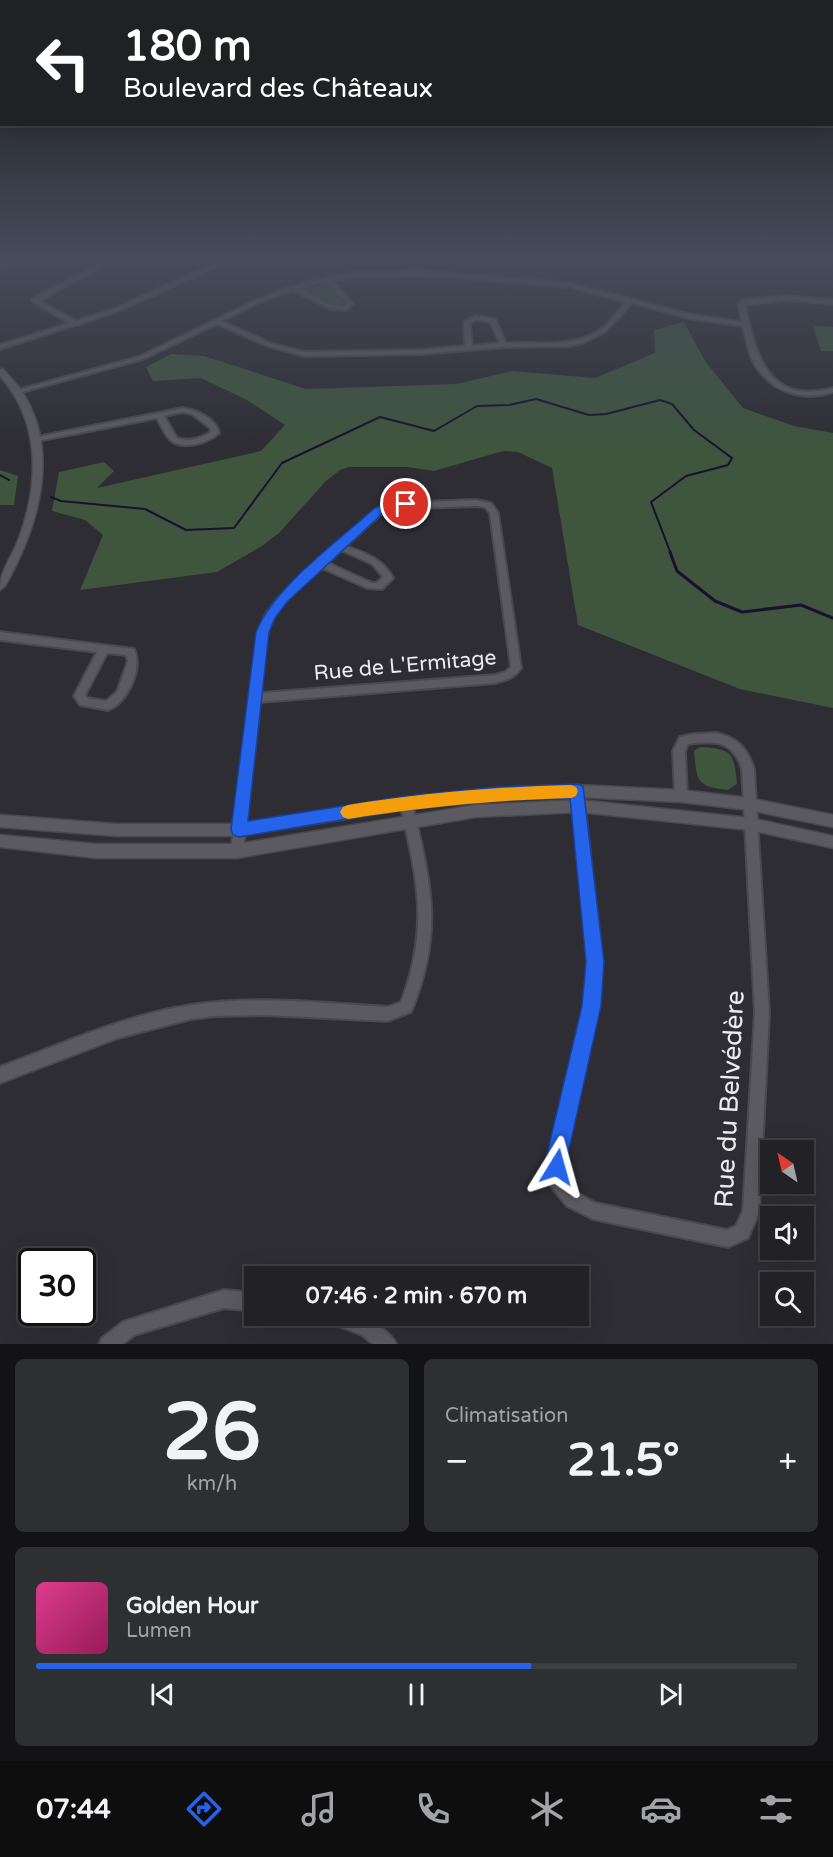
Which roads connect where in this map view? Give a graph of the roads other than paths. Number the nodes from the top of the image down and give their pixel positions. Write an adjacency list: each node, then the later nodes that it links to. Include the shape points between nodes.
1 (69, 320): 10 (street)
2 (89, 320): 10 (street)
3 (222, 320): 9 (street)
4 (472, 320): 14 (street, via 467,322)
5 (490, 320): 12 (street)
6 (613, 320): 12 (street, via 603,331 583,341)
7 (711, 320): 11 (street)
8 (746, 320): 11 (street)
9 (218, 322): 14 (street, via 270,345 304,354); 17 (street, via 141,358)
10 (77, 324): 13 (street)
11 (747, 325): 16 (street, via 753,354 777,382 804,397)
12 (504, 345): 14 (street)
13 (0, 347)
14 (468, 348)
15 (0, 371): 17 (street)
16 (833, 390)
17 (18, 391): 19 (street)
18 (159, 415): 18 (street, via 178,442 192,442 215,433 214,427 189,410); 19 (street)
19 (37, 439): 22 (street, via 35,499 24,540)
20 (341, 546): 21 (street, Rue de L'Ermitage); 21 (street, via 377,563 388,578 379,587 370,586); 25 (street, Rue de L'Ermitage, via 389,506 488,506 494,513 516,668 495,679)
21 (322, 564): 25 (street, Rue de L'Ermitage, via 282,599 269,617 263,632)
22 (0, 586)
23 (0, 636): 24 (street)
24 (104, 650): 24 (street, via 79,696 84,702 108,706 122,694 133,661 130,652)
25 (256, 698): 35 (street, Rue de L'Ermitage)
26 (577, 791): 27 (street); 28 (street); 30 (street, Rue du Belvédère)
27 (681, 796): 29 (street); 29 (street, Rue du Belvédère, via 679,751 684,740 733,742 744,753)
28 (406, 803): 31 (street); 35 (street)
29 (749, 804): 32 (street); 34 (street, Rue du Belvédère)
30 (580, 806): 31 (street, via 476,811); 34 (street); 34 (street, Rue du Belvédère, via 595,962 592,1006 558,1154 557,1180 573,1200 593,1211 728,1239 742,1232 751,1212 762,1013)
31 (411, 821): 38 (street); 39 (street, via 425,887 427,936 417,981 406,1007 388,1014 231,1008 190,1012 144,1023)
32 (833, 821)
33 (2, 824): 35 (street, via 116,830)
34 (750, 824): 37 (street)
35 (239, 830): 38 (street, Rue de L'Ermitage)
36 (0, 841): 38 (street, via 96,851)
37 (833, 843)
38 (237, 851)
39 (0, 1075)
40 (244, 1301): 42 (street, via 224,1299 129,1328)
41 (362, 1326): 43 (street)
42 (108, 1344)
43 (387, 1344)

